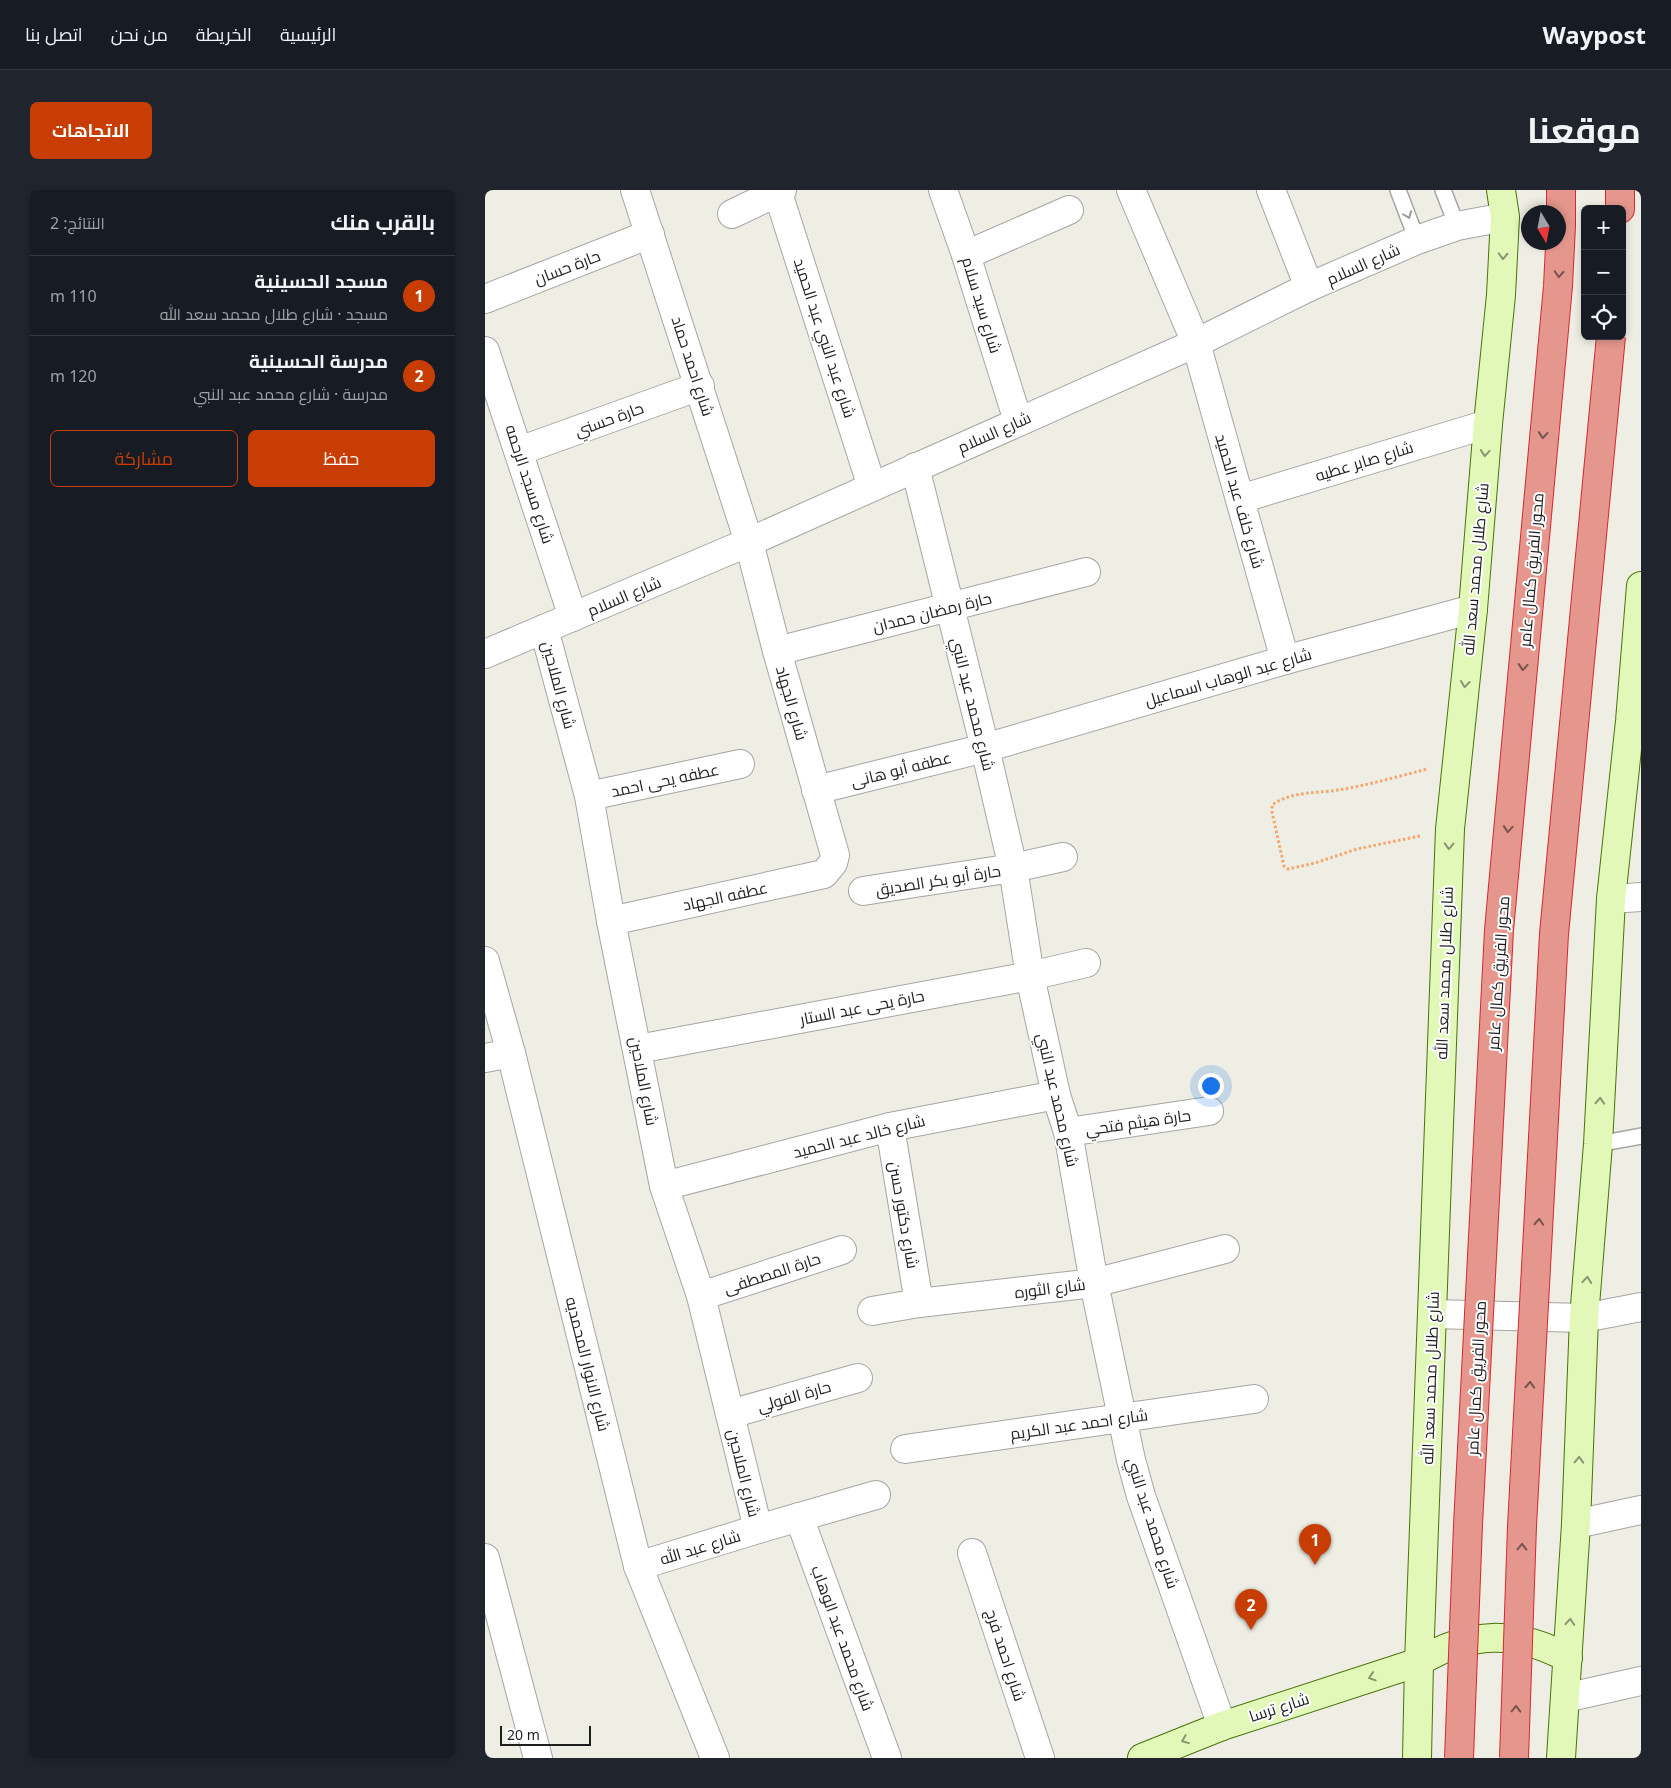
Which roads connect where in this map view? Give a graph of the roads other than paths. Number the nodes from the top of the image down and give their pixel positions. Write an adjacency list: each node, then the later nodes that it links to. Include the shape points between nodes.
1 (635, 190): 16 (street, شارع احمد حماد)
2 (943, 190): 18 (street, شارع سيد سلام)
3 (1131, 190): 22 (street, شارع خلف عبد الحميد)
4 (1271, 190): 19 (street)
5 (1398, 190): 17 (lane, one-way to 17)
6 (1443, 190): 15 (lane)
7 (1501, 190): 14 (main road, شارع طلال محمد سعد الله)
8 (1561, 190): 98 (highway, محور الفريق كمال عامر, one-way to 98, bridge, via 1558,286 1499,930)
9 (1620, 190): 11 (highway)
10 (779, 191): 13 (street); 29 (street, شارع عبد النبي عبد الحميد)
11 (1620, 205)
12 (1069, 210): 18 (street)
13 (732, 214)
14 (1505, 216): 15 (street, شارع السلام); 26 (main road, شارع طلال محمد سعد الله, one-way to 26)
15 (1457, 226): 17 (street, شارع السلام)
16 (650, 234): 20 (street, حارة حسان); 24 (street, شارع احمد حماد)
17 (1417, 240): 19 (street, شارع السلام)
18 (966, 256): 25 (street, شارع سيد سلام)
19 (1309, 288): 22 (street, شارع السلام)
20 (485, 299)
21 (1611, 340): 99 (highway, one-way to 21, bridge, via 1522,1526 1555,934)
22 (1196, 342): 25 (street, شارع السلام); 30 (street, شارع خلف عبد الحميد)
23 (485, 352): 27 (street, شارع مسجد الرحمه)
24 (699, 386): 27 (street, حارة حسني); 31 (street, شارع احمد حماد)
25 (1018, 421): 28 (street, شارع السلام)
26 (1488, 424): 30 (street, شارع صابر عطيه); 35 (main road, شارع طلال محمد سعد الله, one-way to 35)
27 (519, 451): 36 (street, شارع مسجد الرحمه)
28 (915, 467): 29 (street, شارع السلام); 34 (street, شارع محمد عبد النبي)
29 (872, 487): 31 (street, شارع السلام)
30 (1240, 499): 40 (street, شارع خلف عبد الحميد)
31 (749, 542): 36 (street, شارع السلام); 38 (street, شارع الجهاد)
32 (1086, 572): 34 (street, حارة رمضان حمدان)
33 (1641, 586): 41 (main road)
34 (949, 608): 38 (street, حارة رمضان حمدان); 42 (street, شارع محمد عبد النبي)
35 (1473, 609): 40 (street, شارع عبد الوهاب اسماعيل); 72 (main road, شارع طلال محمد سعد الله, one-way to 72, via 1450,829)
36 (573, 617): 37 (street, شارع السلام)
37 (544, 629): 39 (street, شارع السلام); 45 (street, شارع الملاحين)
38 (777, 651): 44 (street, شارع الجهاد)
39 (485, 654)
40 (1285, 660): 42 (street, شارع عبد الوهاب اسماعيل)
41 (1635, 720): 51 (main road)
42 (985, 748): 44 (street, عطفه أبو هانى); 48 (street, شارع محمد عبد النبي)
43 (740, 764): 45 (street, عطفه يحى احمد)
44 (816, 790): 47 (street, شارع الجهاد, via 835,855)
45 (589, 796): 52 (street, شارع الملاحين)
46 (1063, 857): 48 (street, حارة أبو بكر الصديق)
47 (833, 863): 52 (street, عطفه الجهاد, via 824,874)
48 (1013, 868): 49 (street, حارة أبو بكر الصديق); 55 (street, شارع محمد عبد النبي)
49 (863, 891)
50 (1641, 897): 51 (street)
51 (1611, 899): 63 (main road, one-way to 51)
52 (611, 921): 56 (street, شارع الملاحين)
53 (485, 961): 57 (street, شارع الانوار المحمديه)
54 (1086, 963): 55 (street, حارة يحى عبد الستار)
55 (1030, 976): 56 (street, حارة يحى عبد الستار); 58 (street, شارع محمد عبد النبي)
56 (638, 1049): 64 (street, شارع الملاحين)
57 (498, 1055): 86 (street, شارع الانوار المحمديه)
58 (1056, 1095): 60 (street, شارع خالد عبد الحميد); 61 (street, شارع محمد عبد النبي)
59 (1209, 1111): 61 (street, حارة هيثم فتحي)
60 (890, 1127): 64 (street, شارع خالد عبد الحميد); 69 (street, شارع دكتور حسن)
61 (1068, 1132): 67 (street, شارع محمد عبد النبي)
62 (1641, 1136): 63 (lane)
63 (1598, 1144): 73 (main road, one-way to 63)
64 (664, 1186): 68 (street, شارع الملاحين)
65 (1225, 1249): 67 (street, شارع الثوره)
66 (842, 1250): 68 (street, حارة المصطفى)
67 (1094, 1283): 69 (street, شارع الثوره); 77 (street, شارع محمد عبد النبي)
68 (701, 1296): 76 (street, شارع الملاحين)
69 (919, 1303): 71 (street, شارع الثوره)
70 (1641, 1307): 73 (street)
71 (872, 1311)
72 (1432, 1314): 73 (street); 88 (main road, شارع طلال محمد سعد الله)
73 (1584, 1318): 82 (main road, one-way to 73)
74 (858, 1378): 76 (street, حارة الفولي)
75 (1253, 1399): 77 (street, شارع احمد عبد الكريم)
76 (730, 1414): 83 (street, شارع الملاحين)
77 (1122, 1418): 78 (street, شارع احمد عبد الكريم); 91 (street, شارع محمد عبد النبي, via 1141,1496)
78 (905, 1449)
79 (876, 1495): 81 (street, شارع عبد الله)
80 (1641, 1510): 82 (street)
81 (799, 1518): 83 (street, شارع عبد الله); 94 (street, شارع محمد عبد الوهاب)
82 (1576, 1524): 87 (main road, one-way to 82)
83 (758, 1529): 86 (street, شارع عبد الله)
84 (972, 1553): 95 (street, شارع احمد فرج)
85 (485, 1558): 92 (street)
86 (638, 1566): 93 (street, شارع الانوار المحمديه)
87 (1567, 1658): 88 (main road, شارع ترسا, via 1532,1642 1493,1637 1454,1644); 90 (main road)
88 (1419, 1662): 91 (main road, شارع ترسا, one-way to 91); 97 (main road, شارع طلال محمد سعد الله)
89 (1641, 1681): 90 (street)
90 (1565, 1698): 100 (main road)
91 (1223, 1726): 96 (main road, شارع ترسا, one-way to 96)
92 (538, 1758)
93 (715, 1758)
94 (887, 1758)
95 (1040, 1758)
96 (1142, 1758)
97 (1417, 1758)
98 (1459, 1758)
99 (1515, 1758)
100 (1561, 1758)

